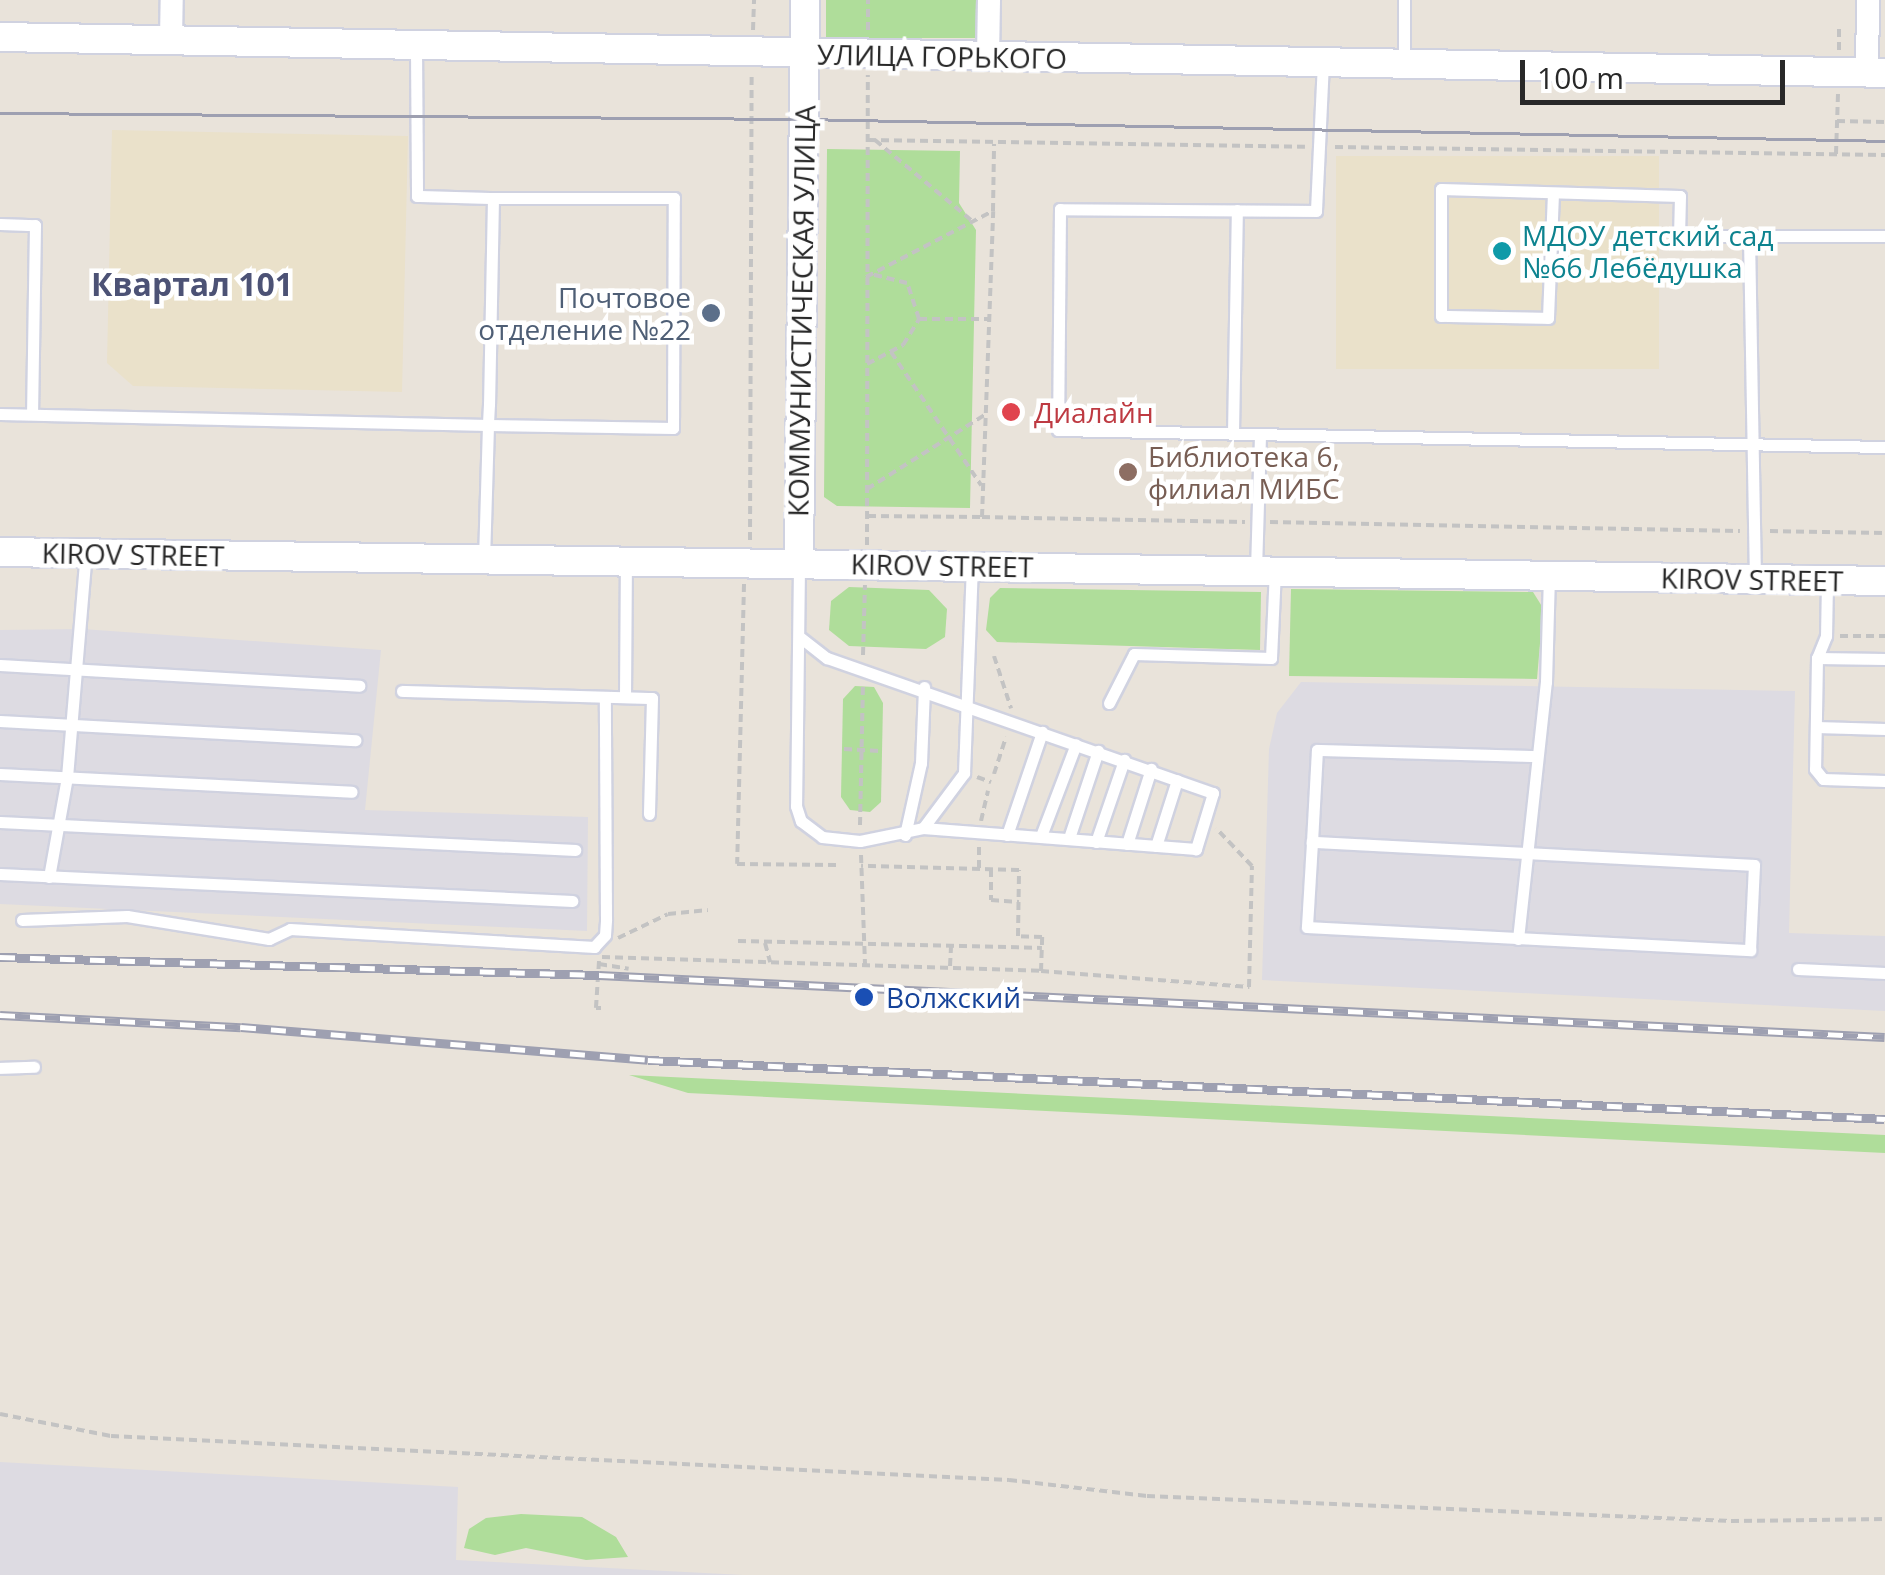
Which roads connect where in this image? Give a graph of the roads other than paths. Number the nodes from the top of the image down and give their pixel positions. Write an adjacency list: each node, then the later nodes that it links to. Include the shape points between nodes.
1 (172, 0): 7 (street)
2 (805, 0): 9 (street, КОММУНИСТИЧЕСКАЯ УЛИЦА)
3 (989, 0): 10 (street)
4 (1404, 0): 12 (lane)
5 (1868, 0): 13 (street)
6 (0, 37): 7 (street, УЛИЦА ГОРЬКОГО)
7 (171, 39): 8 (street, УЛИЦА ГОРЬКОГО)
8 (416, 43): 9 (street, УЛИЦА ГОРЬКОГО); 15 (lane, via 416,196)
9 (804, 53): 10 (street, УЛИЦА ГОРЬКОГО); 30 (street, КОММУНИСТИЧЕСКАЯ УЛИЦА)
10 (988, 56): 11 (street, УЛИЦА ГОРЬКОГО)
11 (1323, 62): 12 (street, УЛИЦА ГОРЬКОГО); 16 (lane, via 1316,211)
12 (1404, 64): 13 (street, УЛИЦА ГОРЬКОГО)
13 (1876, 72)
14 (1552, 193): 14 (lane, via 1441,189 1441,316 1548,318); 18 (lane, via 1680,196 1680,236)
15 (493, 198): 22 (lane); 22 (lane, via 674,198 673,428)
16 (1237, 210): 23 (lane); 23 (lane, via 1060,209 1058,430)
17 (0, 224): 21 (lane, via 36,224)
18 (1749, 236): 19 (lane); 25 (lane)
19 (1885, 236)
20 (0, 414): 21 (lane)
21 (32, 414): 22 (lane)
22 (488, 425): 29 (lane)
23 (1234, 432): 24 (lane)
24 (1260, 434): 25 (lane); 33 (lane, via 1258,522)
25 (1754, 443): 26 (lane); 35 (lane)
26 (1885, 448)
27 (0, 552): 28 (street, KIROV STREET)
28 (86, 553): 29 (street, KIROV STREET); 42 (lane)
29 (484, 559): 31 (street, KIROV STREET)
30 (798, 562): 31 (street, KIROV STREET); 32 (street, KIROV STREET); 38 (lane)
31 (626, 563): 47 (lane)
32 (972, 566): 33 (street, KIROV STREET); 48 (lane)
33 (1265, 571): 34 (street, KIROV STREET); 49 (lane, via 1270,658 1134,654)
34 (1549, 576): 35 (street, KIROV STREET); 58 (lane, via 1546,682)
35 (1755, 579): 36 (street, KIROV STREET)
36 (1827, 581): 37 (street, KIROV STREET); 39 (lane, via 1826,636)
37 (1885, 581)
38 (801, 638): 44 (lane, via 827,658); 70 (lane, via 801,821 822,837)
39 (1817, 658): 40 (lane); 52 (lane)
40 (1885, 660)
41 (0, 665): 42 (lane)
42 (73, 669): 43 (lane); 51 (lane)
43 (358, 686)
44 (924, 687): 48 (lane); 70 (lane, via 922,763)
45 (402, 691): 46 (lane)
46 (605, 698): 47 (lane); 83 (lane, via 606,919 605,935 594,946 290,929 269,939 126,916)
47 (626, 698): 66 (lane, via 652,698)
48 (968, 702): 54 (lane); 69 (lane, via 964,773)
49 (1109, 703)
50 (0, 721): 51 (lane)
51 (70, 725): 55 (lane); 62 (lane)
52 (1816, 726): 53 (lane); 64 (lane, via 1815,769 1823,780)
53 (1885, 730)
54 (1042, 732): 56 (lane); 71 (lane)
55 (355, 740)
56 (1076, 744): 57 (lane); 72 (lane)
57 (1098, 751): 59 (lane); 73 (lane)
58 (1534, 756): 75 (lane, via 1317,750); 79 (lane)
59 (1124, 760): 60 (lane); 74 (lane)
60 (1151, 769): 63 (lane); 76 (lane)
61 (0, 774): 62 (lane)
62 (67, 777): 65 (lane); 68 (lane)
63 (1177, 780): 77 (lane); 77 (lane, via 1212,793 1196,849)
64 (1885, 781)
65 (352, 792)
66 (649, 814)
67 (0, 822): 68 (lane)
68 (60, 825): 78 (lane); 81 (lane)
69 (923, 828): 70 (lane); 71 (lane)
70 (905, 835)
71 (1008, 835): 72 (lane)
72 (1041, 836): 73 (lane)
73 (1069, 838): 74 (lane)
74 (1096, 842): 76 (lane)
75 (1312, 842): 79 (lane); 84 (lane, via 1307,927)
76 (1127, 844): 77 (lane)
77 (1156, 846)
78 (574, 850)
79 (1526, 855): 84 (lane); 84 (lane, via 1754,865 1750,950)
80 (0, 874): 81 (lane)
81 (48, 876): 82 (lane)
82 (572, 902)
83 (22, 920)
84 (1518, 939)
85 (1798, 969): 86 (lane)
86 (1885, 973)
87 (0, 1068): 88 (lane)
88 (34, 1068)

